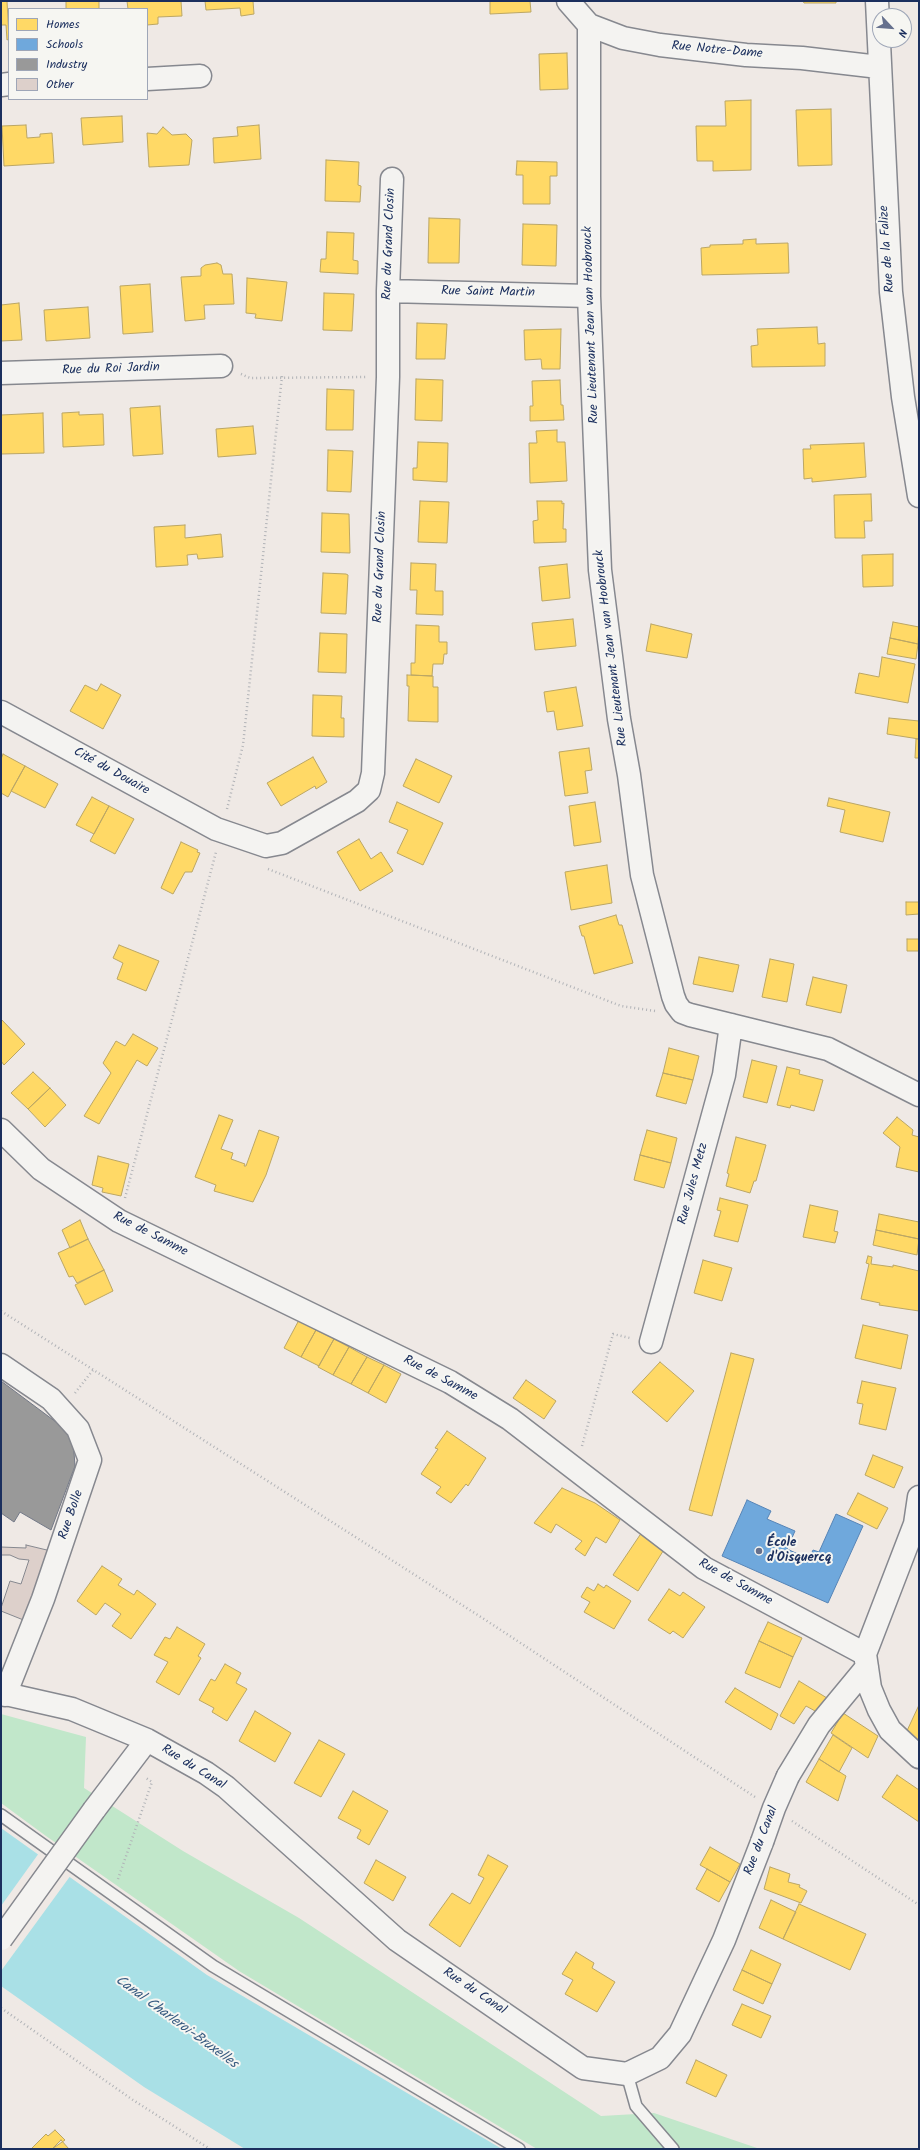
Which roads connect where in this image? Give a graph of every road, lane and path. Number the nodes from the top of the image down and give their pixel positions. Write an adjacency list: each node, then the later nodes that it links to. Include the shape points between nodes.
1 (568, 1): 3 (street, Rue Notre-Dame)
2 (877, 1): 4 (street, Rue de la Falize)
3 (589, 25): 4 (street, Rue Notre-Dame, via 623,38 660,46); 9 (street, Rue Lieutenant Jean van Hoobrouck)
4 (879, 67): 14 (street, Rue de la Falize, via 891,292)
5 (200, 76): 6 (street)
6 (148, 79)
7 (392, 178): 8 (street, Rue du Grand Closin)
8 (388, 291): 9 (street, Rue Saint Martin); 13 (street, Rue du Grand Closin)
9 (589, 296): 18 (street, Rue Lieutenant Jean van Hoobrouck, via 600,570 619,719 642,875 673,996)
10 (222, 366): 11 (street, Rue du Roi Jardin); 12 (path, via 250,378)
11 (1, 373)
12 (282, 376): 13 (path); 16 (path, via 243,745)
13 (388, 377): 17 (street, Rue du Grand Closin, via 373,773 369,790 357,802 282,843)
14 (919, 496)
15 (1, 712): 16 (street, Cité du Douaire)
16 (222, 830): 17 (street, Rue du Grand Closin); 22 (path)
17 (266, 846): 18 (path, via 266,869 621,1006 666,1013)
18 (682, 1012): 19 (street)
19 (731, 1025): 20 (street, via 828,1049); 24 (street, Rue Jules Metz, via 724,1075)
20 (919, 1094)
21 (1, 1130): 22 (street, Rue de Samme, via 41,1169)
22 (119, 1221): 28 (street, Rue de Samme, via 450,1382 510,1419)
23 (1, 1311): 26 (path)
24 (651, 1342): 28 (path, via 613,1334)
25 (1, 1365): 27 (street, Rue Bolle, via 51,1399)
26 (93, 1370): 27 (path); 36 (path, via 484,1619)
27 (61, 1410): 32 (street, Rue Bolle, via 78,1429 90,1460 43,1599)
28 (575, 1467): 31 (street, Rue de Samme, via 704,1568)
29 (919, 1498): 30 (street)
30 (917, 1524): 31 (street)
31 (866, 1660): 34 (street, via 870,1688 879,1710 890,1730); 43 (street, Rue du Canal, bridge, via 819,1725 788,1776 724,1940 680,2034 660,2058)
32 (3, 1694): 33 (street, Rue Bolle, via 72,1709)
33 (147, 1740): 35 (street, Rue du Canal); 43 (street, Rue du Canal, via 226,1787 397,1940 583,2068)
34 (919, 1757)
35 (128, 1765): 39 (path, via 152,1782); 41 (street, Rue du Canal, bridge)
36 (761, 1801)
37 (1, 1815): 39 (lane)
38 (787, 1818): 40 (path)
39 (113, 1895): 45 (lane, via 213,1966)
40 (919, 1905)
41 (1, 1939)
42 (1, 2008): 44 (path, via 133,2100)
43 (627, 2074): 46 (lane, via 636,2106)
44 (210, 2149)
45 (519, 2149)
46 (673, 2149)

